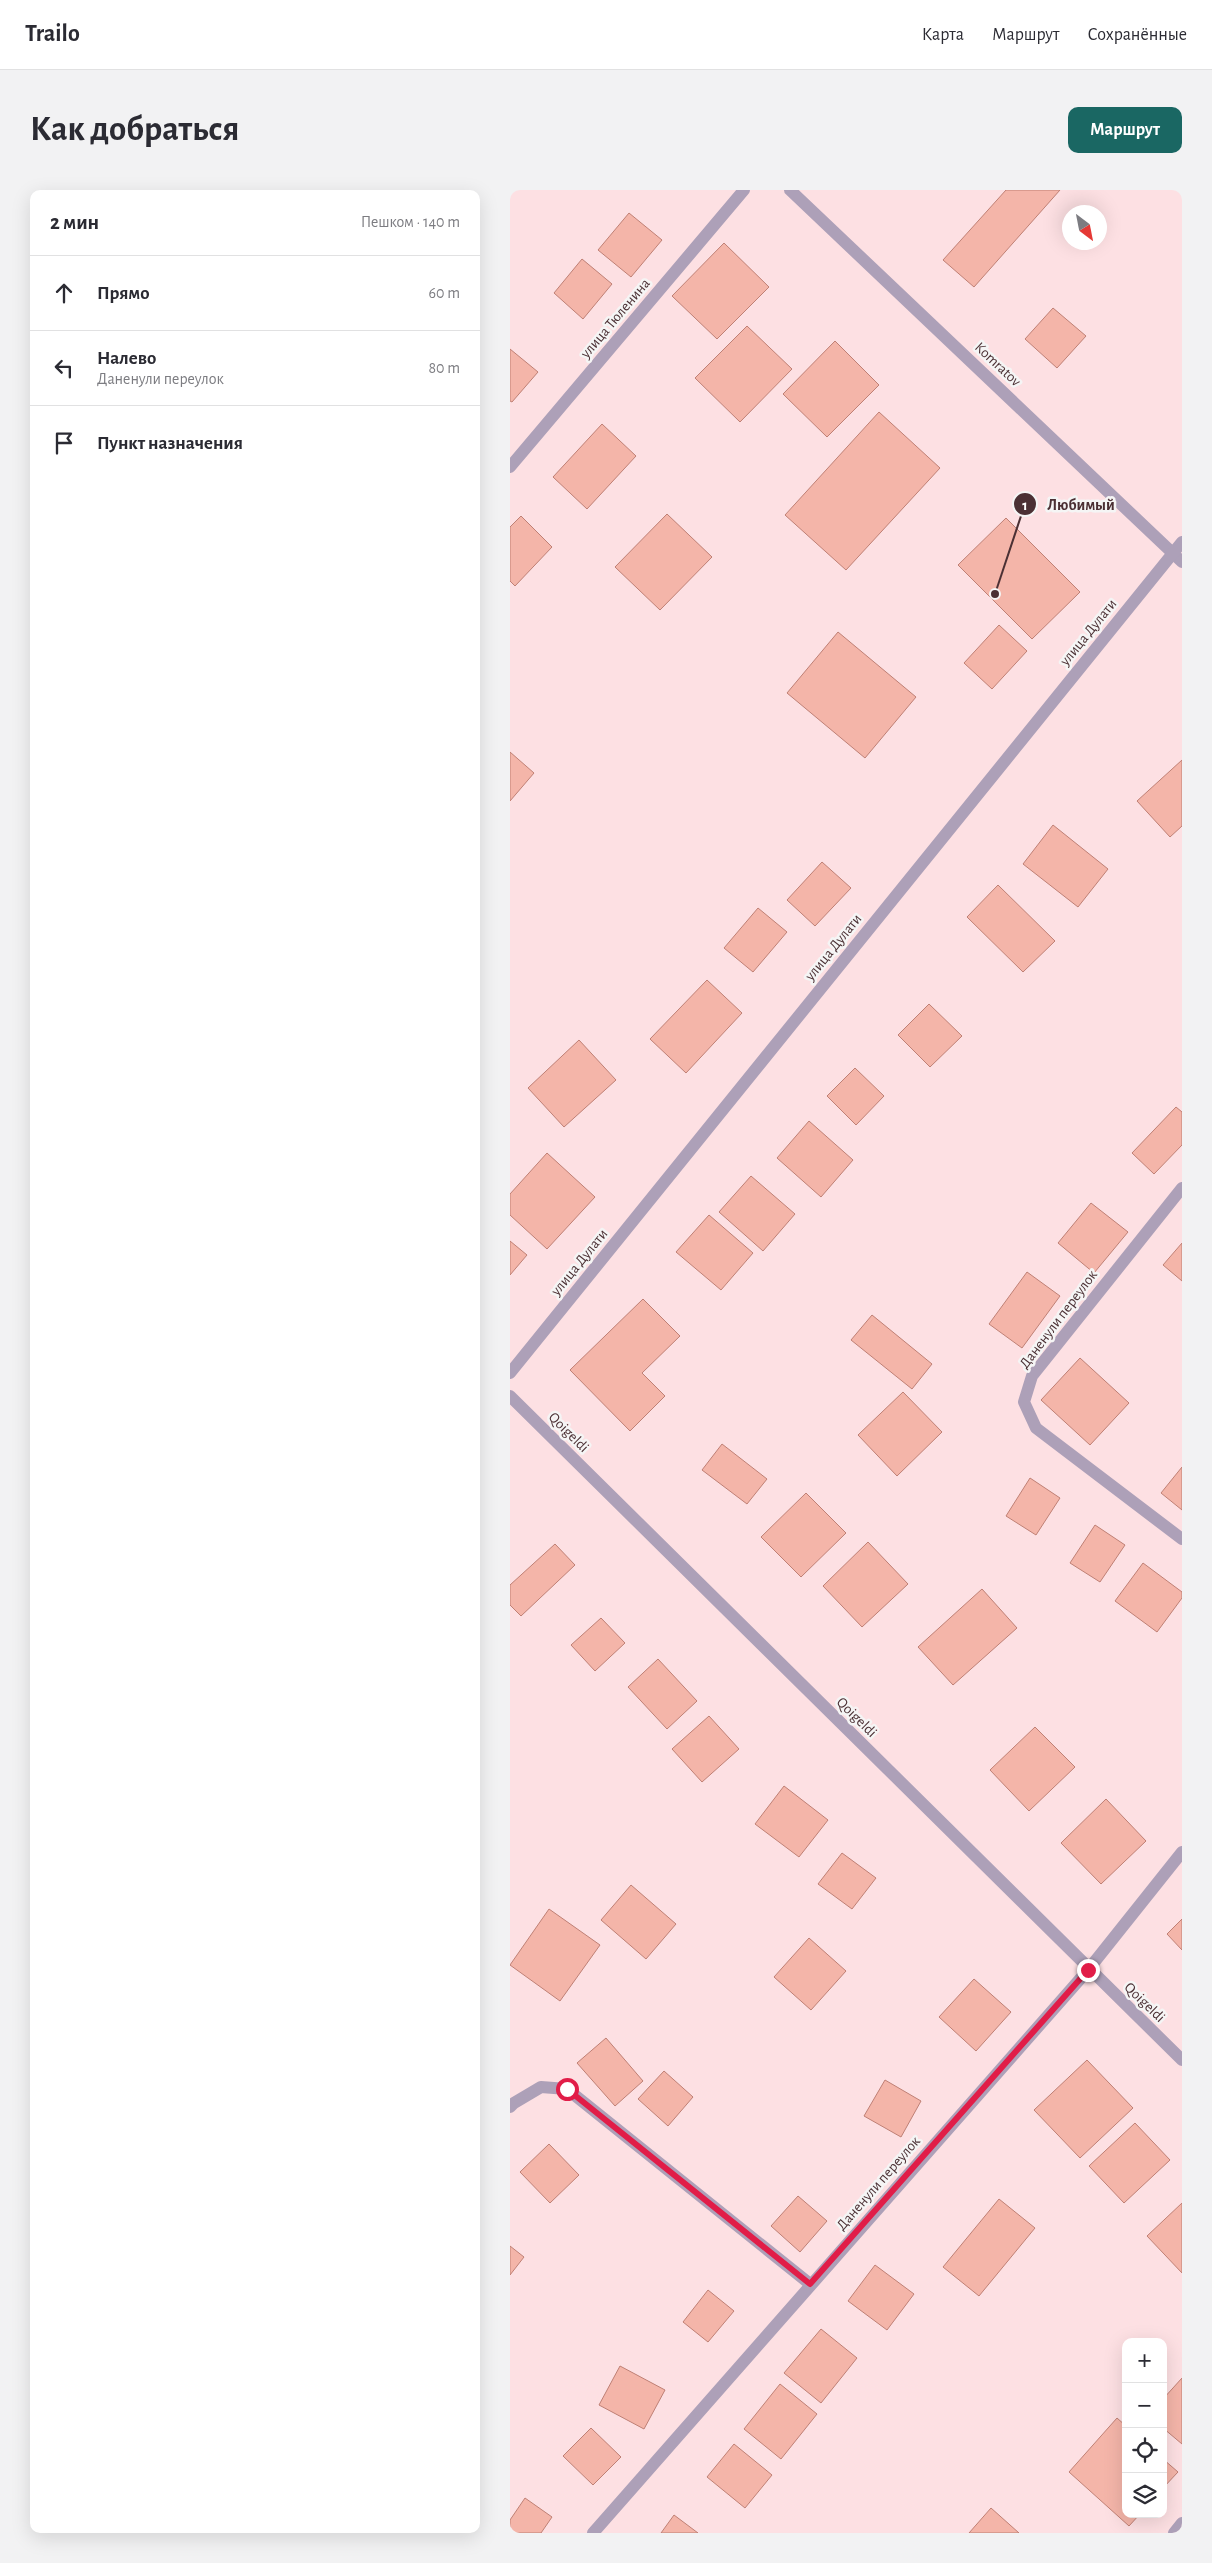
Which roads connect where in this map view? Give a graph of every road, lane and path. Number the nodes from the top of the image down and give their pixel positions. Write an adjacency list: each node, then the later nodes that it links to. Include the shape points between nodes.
1 (744, 190): 3 (street, улица Тюленина)
2 (790, 190): 5 (street, Komratov)
3 (510, 467)
4 (1182, 542): 5 (street, улица Дулати)
5 (1178, 557): 7 (street, улица Дулати)
6 (1182, 1188): 9 (street, Даненули переулок, via 1032,1376 1024,1402 1036,1428)
7 (510, 1372)
8 (510, 1396): 11 (street, Qoigeldi)
9 (1182, 1539)
10 (1182, 1852): 11 (street, Даненули переулок)
11 (1088, 1970): 12 (street, Qoigeldi); 14 (street, Даненули переулок)
12 (1182, 2060)
13 (510, 2107): 14 (street, via 541,2087 567,2089)
14 (810, 2284): 16 (street, Даненули переулок)
15 (1182, 2523): 17 (street)
16 (593, 2533)
17 (1174, 2533)

